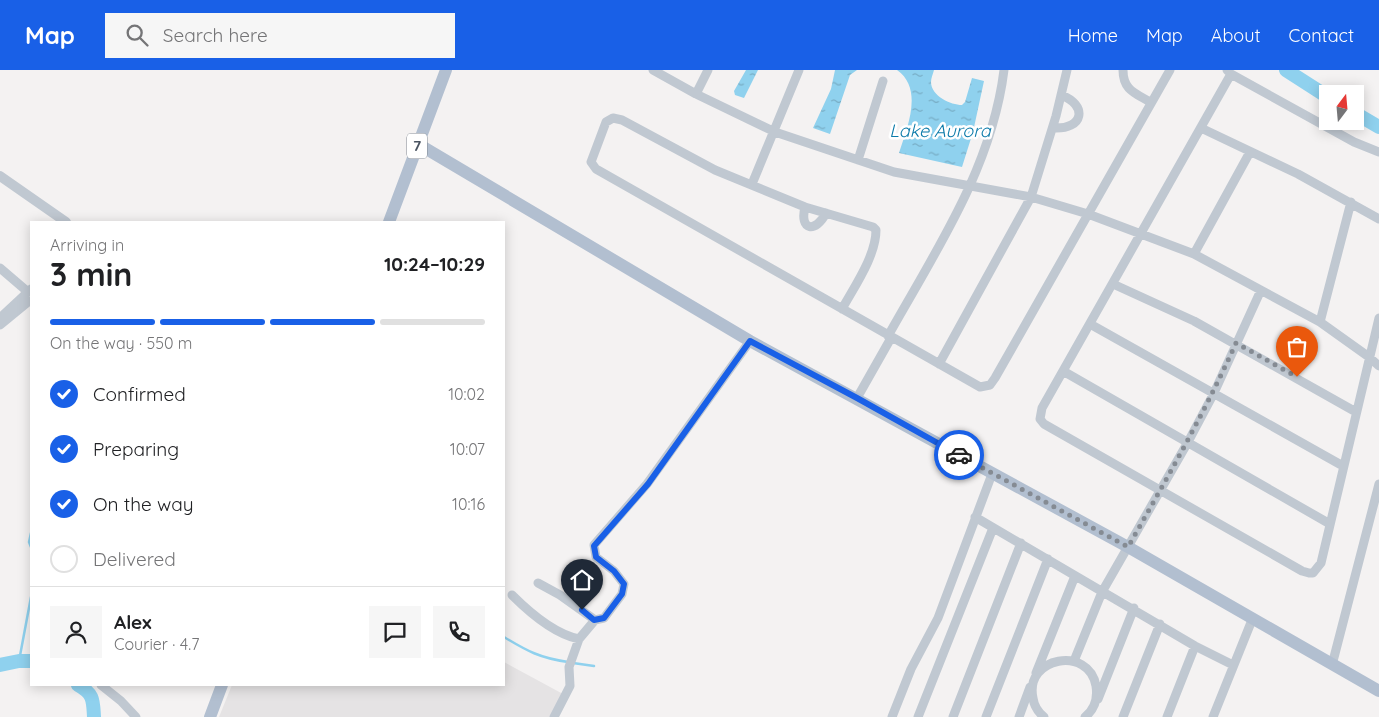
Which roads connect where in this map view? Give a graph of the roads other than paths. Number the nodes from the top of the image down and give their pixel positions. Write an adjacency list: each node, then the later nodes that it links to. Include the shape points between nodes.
1 (446, 70): 17 (main road, 7)
2 (653, 70): 11 (street)
3 (708, 70): 11 (street)
4 (799, 70): 16 (street)
5 (1004, 70): 23 (street, via 997,112)
6 (1066, 70): 12 (street)
7 (1123, 70): 13 (street, via 1126,86)
8 (1170, 70): 13 (street)
9 (1229, 72): 15 (street); 19 (street, via 1354,142)
10 (883, 81): 20 (street)
11 (696, 94): 16 (street)
12 (1061, 95): 14 (street); 14 (street, via 1075,105 1079,116 1069,128)
13 (1150, 102): 28 (street)
14 (1053, 128): 24 (street)
15 (1200, 128): 18 (street); 32 (street)
16 (775, 132): 20 (street); 22 (street)
17 (418, 144): 31 (main road, 7); 46 (main road)
18 (1250, 152): 25 (street); 33 (street)
19 (1379, 152)
20 (858, 160): 23 (street, via 894,172)
21 (0, 176): 30 (street)
22 (752, 184): 26 (street); 39 (street, via 715,170 618,118 606,122 592,162 596,169)
23 (971, 186): 24 (street); 45 (street)
24 (1031, 197): 28 (street); 49 (street)
25 (1350, 202): 29 (street); 42 (street)
26 (805, 207): 27 (street); 27 (street, via 803,220 811,226 818,225)
27 (826, 213): 39 (street, via 868,224 876,230 868,262)
28 (1088, 214): 32 (street); 49 (street, via 990,386 976,385)
29 (1379, 219)
30 (65, 221)
31 (389, 221)
32 (1140, 233): 33 (street); 35 (street)
33 (1194, 254): 37 (street)
34 (0, 268): 36 (street)
35 (1113, 284): 43 (street); 47 (street, via 1194,320)
36 (30, 290): 40 (street)
37 (1261, 290): 42 (street); 47 (street)
38 (30, 301): 44 (street)
39 (842, 309): 45 (street)
40 (0, 318)
41 (1379, 318): 48 (street)
42 (1320, 322): 48 (street)
43 (1090, 324): 51 (street); 52 (street)
44 (0, 325)
45 (890, 337): 49 (street); 53 (street)
46 (750, 341): 53 (main road); 71 (street, via 648,484 594,546 596,557 624,584 622,594 604,618)
47 (1236, 343): 52 (street); 54 (street)
48 (1369, 357): 50 (street); 54 (street)
49 (939, 364)
50 (1379, 366)
51 (1063, 371): 55 (street); 59 (street, via 1042,408 1040,419 1044,424)
52 (1214, 393): 55 (street); 56 (street)
53 (857, 398): 57 (main road)
54 (1356, 412): 56 (street)
55 (1188, 442): 59 (street); 61 (street)
56 (1343, 466): 61 (street)
57 (992, 474): 60 (street); 64 (main road)
58 (1379, 484): 77 (street)
59 (1160, 491): 61 (street, via 1308,574 1316,572 1319,567); 64 (street)
60 (975, 517): 62 (street); 87 (street, via 938,618 911,669)
61 (1330, 524)
62 (993, 528): 63 (street); 88 (street)
63 (1022, 543): 65 (street); 89 (street)
64 (1128, 547): 68 (street); 72 (main road)
65 (1048, 558): 66 (street); 90 (street)
66 (1075, 576): 68 (street); 79 (street)
67 (538, 583): 71 (street)
68 (1102, 592): 70 (street); 76 (street)
69 (512, 595): 74 (street, via 558,631)
70 (1134, 608): 73 (street); 83 (street)
71 (594, 620): 74 (street)
72 (1252, 620): 77 (main road); 78 (street)
73 (1160, 624): 75 (street); 95 (street)
74 (579, 639): 86 (street, via 569,667 570,686)
75 (1195, 646): 78 (street); 96 (street)
76 (1074, 661): 79 (street, via 1054,661 1045,666); 83 (street, via 1083,666 1095,682)
77 (1332, 665): 82 (main road)
78 (1233, 666): 97 (street)
79 (1032, 682): 91 (street); 92 (street, via 1034,704)
80 (102, 686): 84 (street)
81 (222, 686): 85 (main road)
82 (1379, 692)
83 (1096, 704): 93 (street); 94 (street)
84 (136, 717)
85 (210, 717)
86 (554, 717)
87 (892, 717)
88 (918, 717)
89 (953, 717)
90 (986, 717)
91 (1018, 717)
92 (1044, 717)
93 (1084, 717)
94 (1090, 717)
95 (1123, 717)
96 (1167, 717)
97 (1213, 717)

